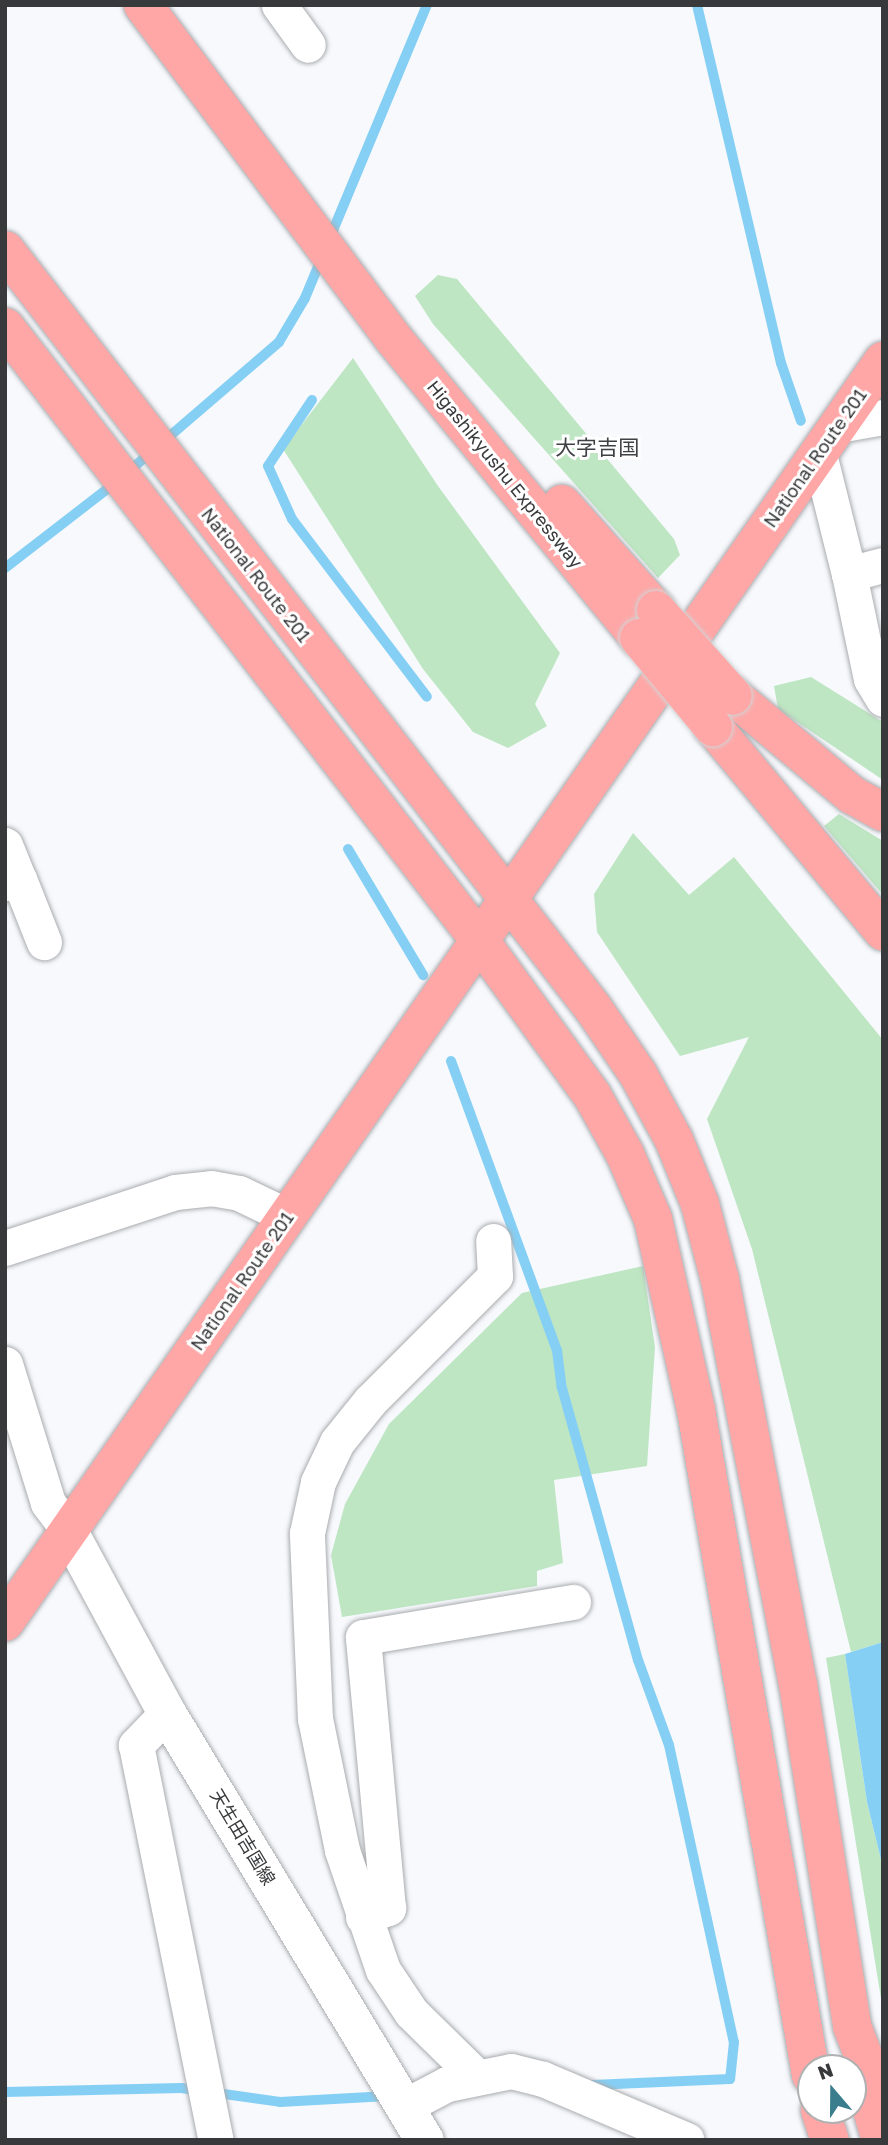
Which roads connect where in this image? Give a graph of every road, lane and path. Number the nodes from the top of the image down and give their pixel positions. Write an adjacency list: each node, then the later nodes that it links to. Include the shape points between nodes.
1 (143, 5): 12 (highway, Higashikyushu Expressway, bridge, via 261,162 400,333)
2 (279, 5): 3 (street)
3 (307, 45)
4 (5, 250): 16 (highway, National Route 201)
5 (5, 327): 18 (highway)
6 (883, 361): 8 (highway, National Route 201)
7 (883, 417): 8 (street)
8 (828, 439): 10 (street); 16 (highway, National Route 201)
9 (883, 565): 10 (street)
10 (849, 574): 11 (street, via 871,679)
11 (883, 698)
12 (723, 712): 13 (highway); 17 (highway, Higashikyushu Expressway)
13 (883, 812)
14 (5, 845): 15 (street)
15 (12, 881): 19 (street)
16 (508, 900): 18 (highway, National Route 201); 29 (highway, via 638,1073 674,1140 700,1204 746,1402 798,1684)
17 (883, 931)
18 (480, 941): 20 (highway, National Route 201); 30 (highway, via 592,1095 625,1154 653,1219 696,1410)
19 (44, 942)
20 (288, 1216): 22 (street, via 239,1193 211,1188 175,1192); 24 (highway, National Route 201)
21 (493, 1241): 28 (street, via 495,1276 370,1401 337,1442 318,1482 307,1533 315,1719 342,1850)
22 (5, 1248)
23 (5, 1364): 24 (street, via 48,1503)
24 (68, 1530): 26 (highway, National Route 201); 27 (main road, 天生田吉国線)
25 (573, 1602): 28 (street, via 362,1637 388,1908)
26 (5, 1622)
27 (167, 1713): 32 (main road, 天生田吉国線); 34 (street, via 136,1745)
28 (363, 1917): 31 (street, via 383,1970 411,2012)
29 (852, 2026): 33 (highway); 37 (highway)
30 (807, 2054)
31 (475, 2075): 32 (street); 36 (street, via 511,2071 543,2079)
32 (403, 2107): 35 (main road, 天生田吉国線)
33 (883, 2107)
34 (216, 2140)
35 (425, 2140)
36 (687, 2140)
37 (881, 2140)

